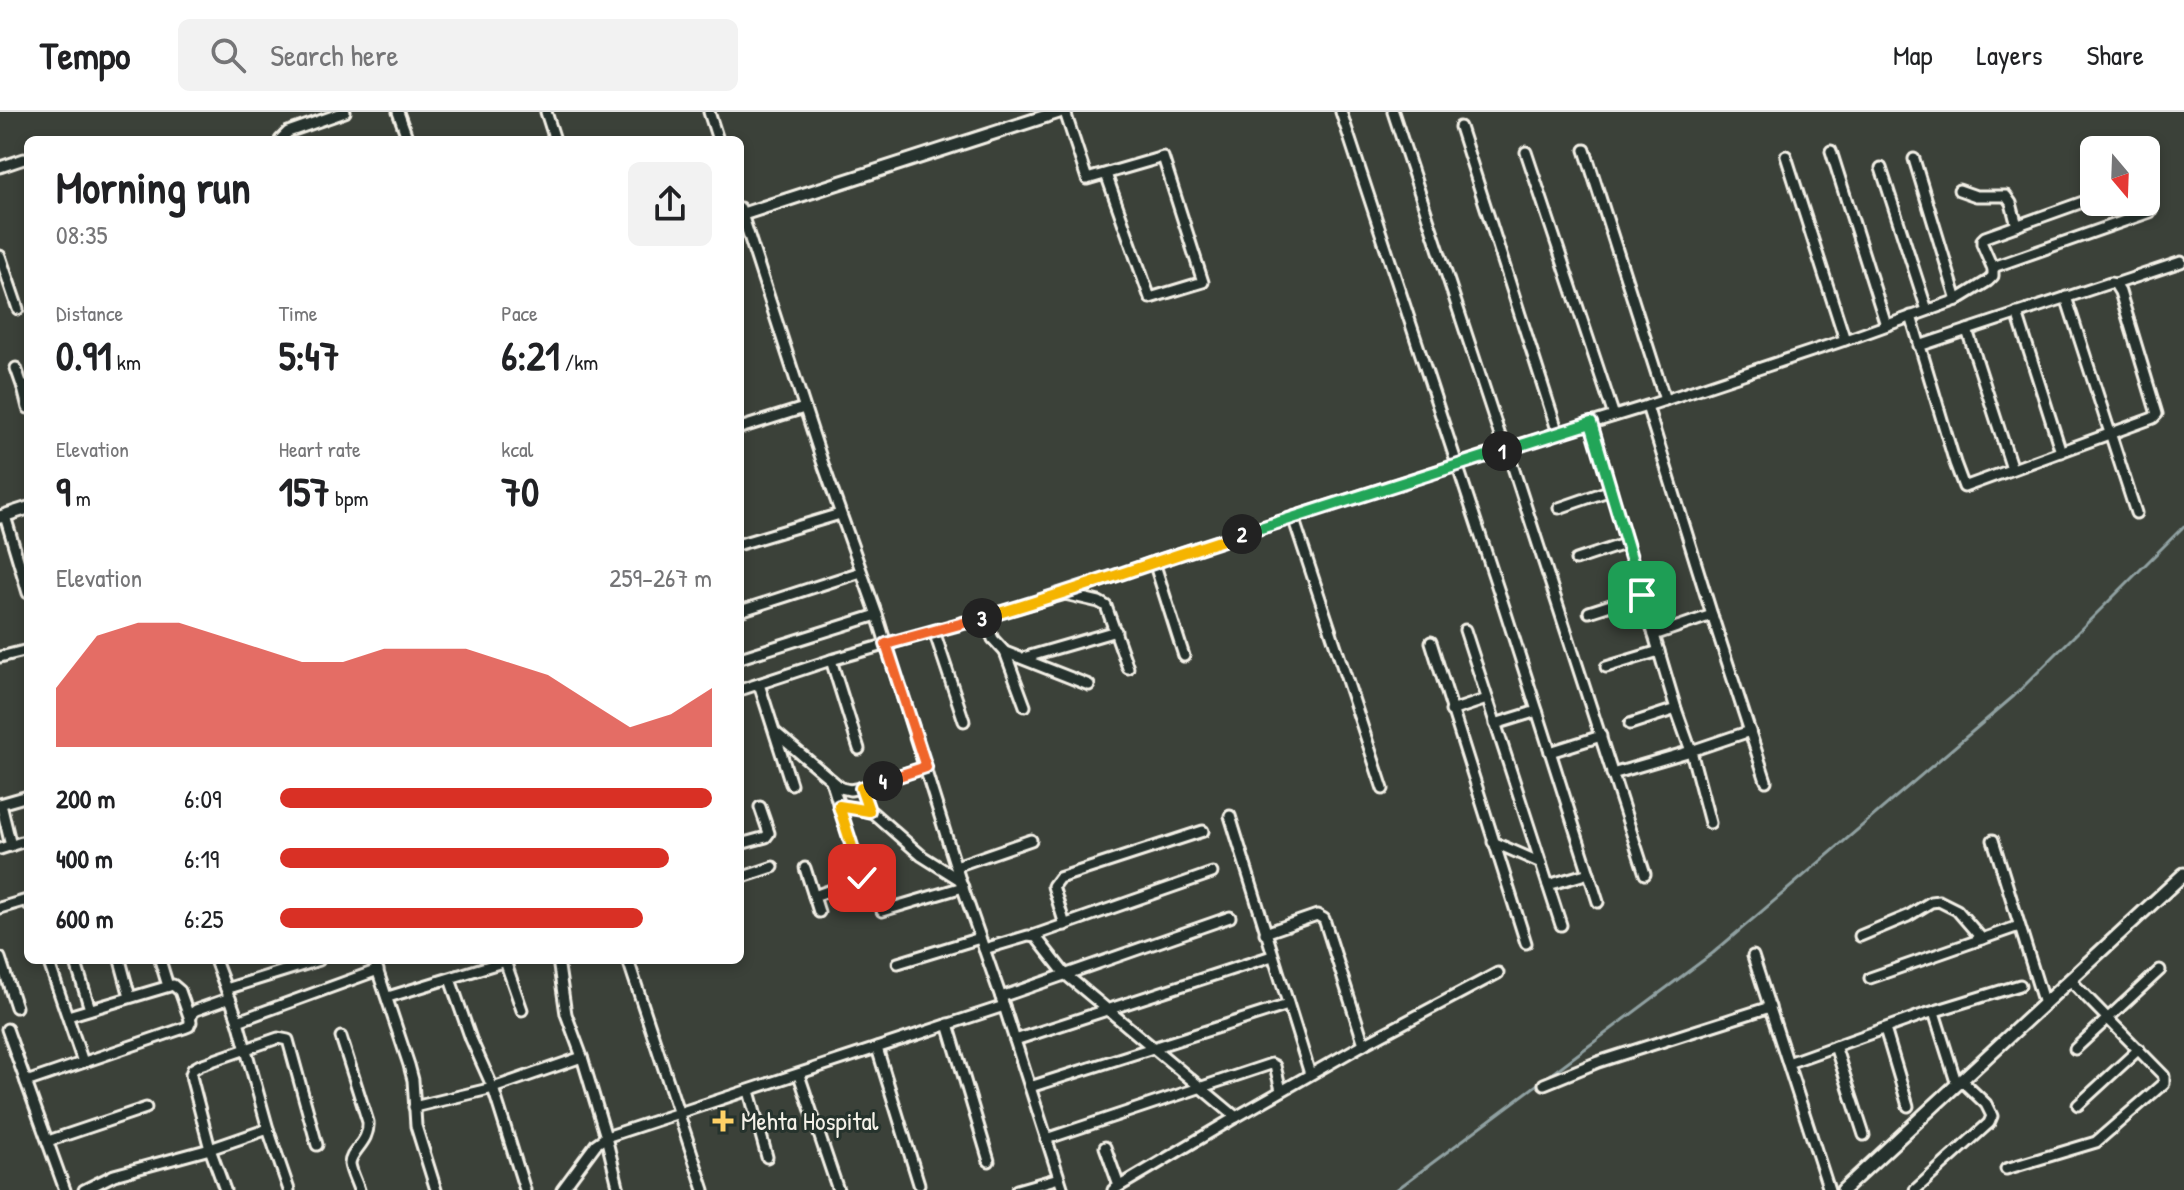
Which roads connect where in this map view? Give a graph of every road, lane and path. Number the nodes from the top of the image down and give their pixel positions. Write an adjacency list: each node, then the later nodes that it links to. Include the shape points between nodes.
1 (345, 112): 9 (street)
2 (398, 112): 10 (street)
3 (546, 112): 11 (street)
4 (709, 112): 12 (street)
5 (1062, 112): 21 (street, via 1087,179); 24 (street)
6 (1341, 112): 54 (street)
7 (1393, 112): 52 (street)
8 (1460, 127): 50 (street)
9 (284, 136)
10 (407, 136)
11 (554, 136)
12 (717, 136)
13 (1585, 150): 44 (street)
14 (1831, 151): 38 (street)
15 (1526, 152): 47 (street)
16 (1786, 156): 40 (street)
17 (24, 159): 19 (street)
18 (1914, 159): 33 (street)
19 (0, 167)
20 (1881, 168): 35 (street)
21 (1106, 174): 21 (street, via 1163,157 1203,282 1150,298)
22 (1959, 190): 27 (street, via 2006,196)
23 (2080, 203): 27 (street)
24 (744, 212)
25 (2138, 216): 30 (street)
26 (744, 222): 46 (street)
27 (2017, 226): 30 (street, via 1982,240)
28 (0, 256): 34 (street)
29 (2181, 262): 31 (street)
30 (1993, 269): 33 (street, via 1988,281)
31 (2115, 284): 32 (street); 51 (street, via 2157,414)
32 (2066, 297): 36 (street); 51 (street)
33 (1957, 300): 35 (street)
34 (18, 309)
35 (1927, 310): 37 (street)
36 (2017, 313): 39 (street); 53 (street)
37 (1911, 316): 38 (street); 41 (street)
38 (1886, 325): 40 (street)
39 (1967, 330): 41 (street); 55 (street)
40 (1845, 340): 44 (street)
41 (1919, 346): 55 (street, via 1964,487)
42 (16, 368): 43 (street)
43 (24, 385)
44 (1665, 400): 45 (street)
45 (1647, 406): 47 (street); 74 (street)
46 (804, 408): 49 (street); 60 (street)
47 (1614, 416): 48 (street)
48 (1591, 423): 50 (street); 56 (street)
49 (744, 427)
50 (1558, 433): 52 (street)
51 (2109, 434): 53 (street); 59 (street)
52 (1507, 449): 54 (street); 105 (street)
53 (2061, 452): 55 (street)
54 (1457, 465): 62 (street); 99 (street)
55 (2012, 469)
56 (1611, 490): 57 (street); 64 (street)
57 (1559, 508)
58 (24, 509): 61 (street)
59 (2136, 513)
60 (840, 514): 63 (street); 67 (street)
61 (3, 516): 68 (street)
62 (1293, 517): 66 (street); 115 (street)
63 (744, 543)
64 (1627, 543): 65 (street); 70 (street)
65 (1576, 560)
66 (1154, 562): 69 (street); 85 (street)
67 (861, 572): 71 (street); 73 (street)
68 (24, 581)
69 (1065, 594): 75 (street); 78 (street, via 1106,606)
70 (1642, 595): 72 (street); 79 (street)
71 (744, 610)
72 (1589, 612)
73 (877, 615): 81 (street); 87 (street)
74 (1712, 615): 79 (street); 103 (street)
75 (984, 617): 77 (street); 84 (street)
76 (1465, 630): 95 (street)
77 (934, 631): 81 (street); 100 (street)
78 (1116, 631): 88 (street); 91 (street)
79 (1654, 635): 83 (street)
80 (1431, 642): 98 (street)
81 (886, 644): 89 (street); 109 (street)
82 (24, 651): 86 (street)
83 (1659, 651): 90 (street); 97 (street)
84 (1005, 652): 88 (street); 96 (street)
85 (1184, 656)
86 (0, 657)
87 (744, 657)
88 (1023, 658): 93 (street)
89 (831, 660): 92 (street); 106 (street)
90 (1606, 667)
91 (1128, 668)
92 (759, 684): 94 (street); 104 (street)
93 (1089, 685)
94 (744, 689)
95 (1487, 699): 98 (street); 101 (street)
96 (1025, 706)
97 (1676, 709): 102 (street); 107 (street)
98 (1451, 711): 127 (street)
99 (1537, 711): 101 (street); 108 (street)
100 (964, 721)
101 (1495, 724): 131 (street)
102 (1630, 724)
103 (1750, 731): 107 (street); 112 (street)
104 (776, 733): 111 (street); 113 (street)
105 (1601, 736): 108 (street); 110 (street)
106 (859, 749)
107 (1691, 751): 110 (street); 122 (street)
108 (1550, 752): 136 (street)
109 (926, 767): 114 (street); 132 (street)
110 (1612, 774): 137 (street)
111 (831, 780): 114 (street, via 845,789); 118 (street)
112 (1766, 781)
113 (791, 784)
114 (861, 788): 120 (street)
115 (1383, 789)
116 (24, 797): 117 (street)
117 (0, 804): 129 (street)
118 (839, 806): 120 (street); 142 (street, via 862,878)
119 (760, 807): 128 (street, via 769,833)
120 (869, 811): 140 (street)
121 (1230, 816): 152 (street)
122 (1710, 823)
123 (1203, 831): 149 (street, via 1059,878 1053,886)
124 (1031, 840): 132 (street)
125 (1993, 840): 151 (street)
126 (24, 841): 129 (street)
127 (1493, 842): 131 (street); 157 (street)
128 (744, 843)
129 (11, 846): 130 (street)
130 (0, 849)
131 (1541, 863): 141 (street)
132 (956, 866): 140 (street)
133 (773, 867): 139 (street)
134 (805, 868): 142 (street)
135 (1212, 873): 149 (street)
136 (1589, 873): 141 (street); 144 (street)
137 (1645, 874)
138 (2184, 874): 178 (street)
139 (744, 877)
140 (961, 884): 146 (street); 156 (street)
141 (1548, 885): 150 (street)
142 (814, 896): 147 (street)
143 (24, 902): 145 (street)
144 (1598, 902)
145 (0, 908)
146 (882, 911)
147 (819, 912)
148 (1230, 917): 175 (street)
149 (1065, 925): 153 (street)
150 (1561, 925)
151 (2019, 926): 155 (street); 185 (street)
152 (1265, 933): 158 (street); 202 (street, via 1317,915 1324,919)
153 (1032, 936): 156 (street); 175 (street)
154 (1860, 936): 155 (street, via 1939,901 1957,910)
155 (1982, 939): 176 (street)
156 (982, 943): 161 (street); 184 (street)
157 (1526, 943)
158 (1272, 956): 186 (street); 190 (street)
159 (1753, 956): 188 (street)
160 (0, 958): 187 (street)
161 (898, 963)
162 (49, 964): 193 (street)
163 (76, 964): 189 (street)
164 (121, 964): 182 (street)
165 (161, 964): 180 (street)
166 (217, 964): 181 (street)
167 (308, 964): 181 (street)
168 (498, 964): 177 (street)
169 (508, 964): 191 (street)
170 (559, 964): 209 (street, via 566,1014)
171 (629, 964): 226 (street)
172 (376, 965): 183 (street); 195 (street)
173 (2160, 970): 194 (street)
174 (1498, 973): 202 (street)
175 (1065, 974): 184 (street); 190 (street)
176 (1870, 978)
177 (450, 979): 183 (street); 218 (street)
178 (2070, 980): 185 (street); 194 (street)
179 (2020, 985): 192 (street)
180 (168, 986): 182 (street); 196 (street, via 180,991)
181 (228, 993): 195 (street); 196 (street, via 192,1013)
182 (130, 997): 189 (street)
183 (388, 997): 224 (street, via 413,1080)
184 (1002, 1002): 197 (street); 201 (street)
185 (2044, 1004): 215 (street)
186 (1288, 1005): 204 (street); 212 (street)
187 (16, 1007)
188 (1770, 1007): 211 (street); 216 (street)
189 (90, 1009): 193 (street)
190 (1107, 1009): 201 (street); 204 (street)
191 (522, 1010)
192 (1934, 1012): 199 (street); 215 (street)
193 (68, 1016): 210 (street)
194 (2108, 1019): 207 (street); 208 (street)
195 (238, 1021): 206 (street)
196 (191, 1022): 210 (street)
197 (948, 1024): 205 (street); 237 (street)
198 (7, 1029): 214 (street)
199 (1885, 1029): 203 (street); 223 (street)
200 (341, 1037): 247 (street, via 369,1130 350,1164)
201 (1015, 1040): 217 (street)
202 (1364, 1044): 212 (street)
203 (1835, 1046): 211 (street); 229 (street)
204 (1154, 1047): 217 (street); 219 (street)
205 (877, 1048): 213 (street); 240 (street)
206 (245, 1049): 228 (street); 233 (street, via 278,1038 288,1040); 235 (street, via 200,1065 191,1074)
207 (2075, 1049)
208 (2139, 1049): 222 (street); 238 (street, via 2164,1076 2162,1086 2096,1142)
209 (582, 1057): 218 (street); 230 (street)
210 (83, 1062): 214 (street)
211 (1788, 1063): 256 (street)
212 (1310, 1074): 220 (street)
213 (799, 1075): 221 (street); 253 (street)
214 (26, 1082): 232 (street)
215 (1960, 1083): 257 (street); 258 (street, via 1986,1104 1992,1116)
216 (1544, 1084)
217 (1030, 1087): 231 (street)
218 (493, 1088): 224 (street); 249 (street)
219 (1203, 1088): 220 (street, via 1271,1064); 227 (street); 231 (street)
220 (1281, 1090): 227 (street)
221 (749, 1091): 226 (street); 236 (street)
222 (2078, 1105)
223 (1908, 1106)
224 (414, 1107): 248 (street)
225 (146, 1108): 232 (street)
226 (678, 1114): 230 (street); 252 (street)
227 (1236, 1117): 242 (street)
228 (268, 1129): 235 (street); 246 (street)
229 (1864, 1135)
230 (606, 1137): 250 (street); 251 (street)
231 (1046, 1139): 239 (street)
232 (48, 1141): 243 (street)
233 (317, 1145)
234 (1105, 1147): 242 (street)
235 (210, 1149): 241 (street, via 114,1175); 245 (street)
236 (767, 1157)
237 (989, 1161)
238 (2006, 1169)
239 (1059, 1178): 254 (street); 255 (street)
240 (919, 1184)
241 (98, 1186): 244 (street)
242 (1116, 1188)
243 (65, 1190)
244 (84, 1190)
245 (225, 1190)
246 (289, 1190)
247 (359, 1190)
248 (436, 1190)
249 (525, 1190)
250 (562, 1190)
251 (619, 1190)
252 (704, 1190)
253 (838, 1190)
254 (1017, 1190)
255 (1063, 1190)
256 (1829, 1190)
257 (1843, 1190)
258 (1915, 1190)

